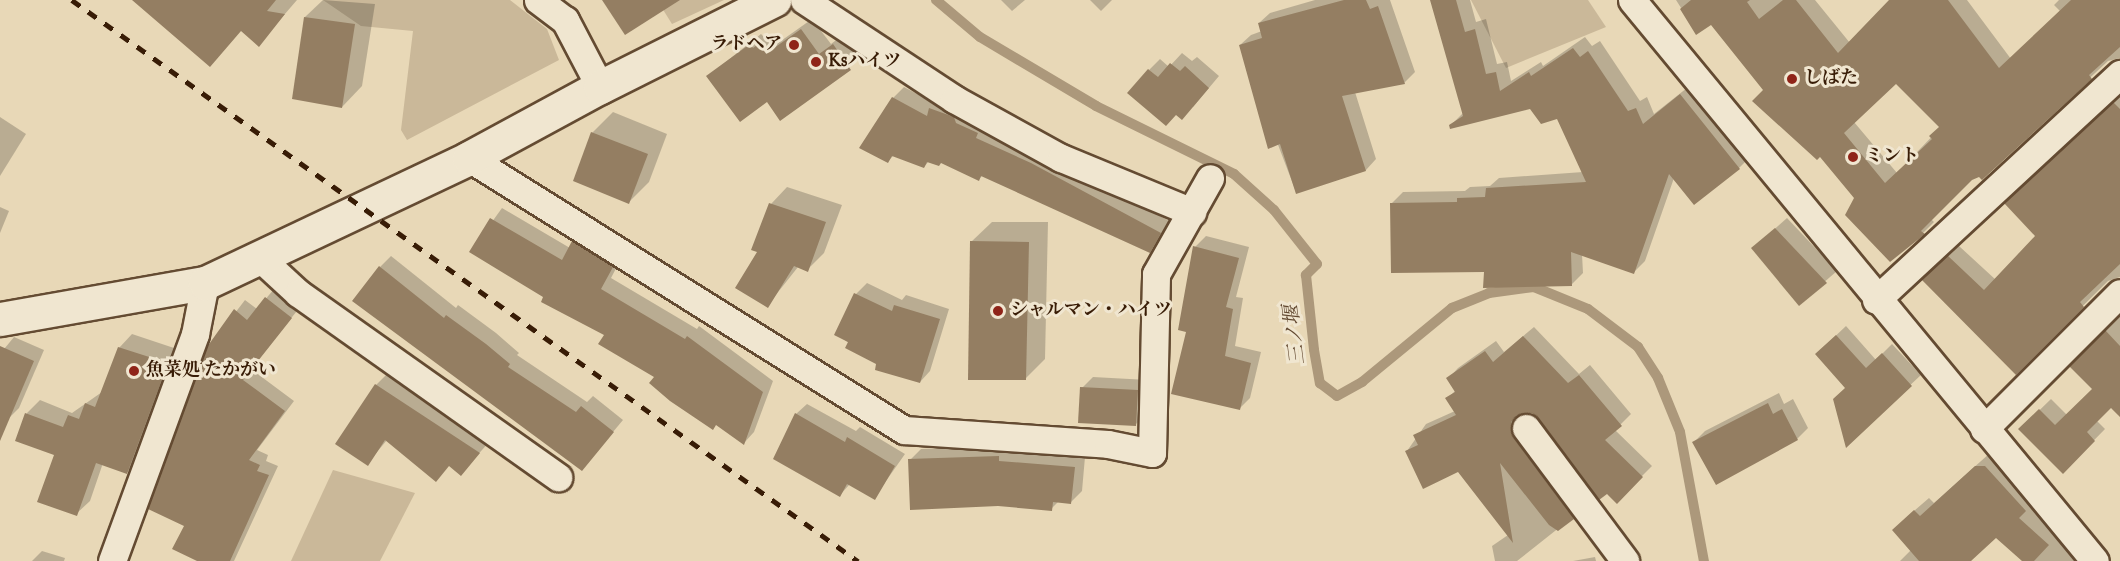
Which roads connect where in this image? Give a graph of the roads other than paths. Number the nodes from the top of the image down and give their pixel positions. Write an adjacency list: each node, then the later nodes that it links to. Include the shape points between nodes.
1 (538, 0): 6 (street, via 565,20)
2 (774, 0): 6 (street)
3 (804, 0): 9 (street, via 954,99 1061,158)
4 (1632, 0): 13 (street)
5 (2120, 74): 13 (street)
6 (600, 87): 7 (street)
7 (469, 158): 9 (street, via 904,430 1108,444 1152,453 1156,273); 10 (street)
8 (1210, 178): 9 (street)
9 (1192, 212)
10 (260, 257): 11 (street); 17 (street, via 298,293)
11 (205, 283): 14 (street); 18 (street, via 195,334)
12 (2120, 293): 16 (street)
13 (1876, 300): 16 (street)
14 (0, 319)
15 (1527, 428): 19 (street)
16 (1984, 429): 20 (street)
17 (558, 477)
18 (112, 561)
19 (1625, 561)
20 (2095, 561)

